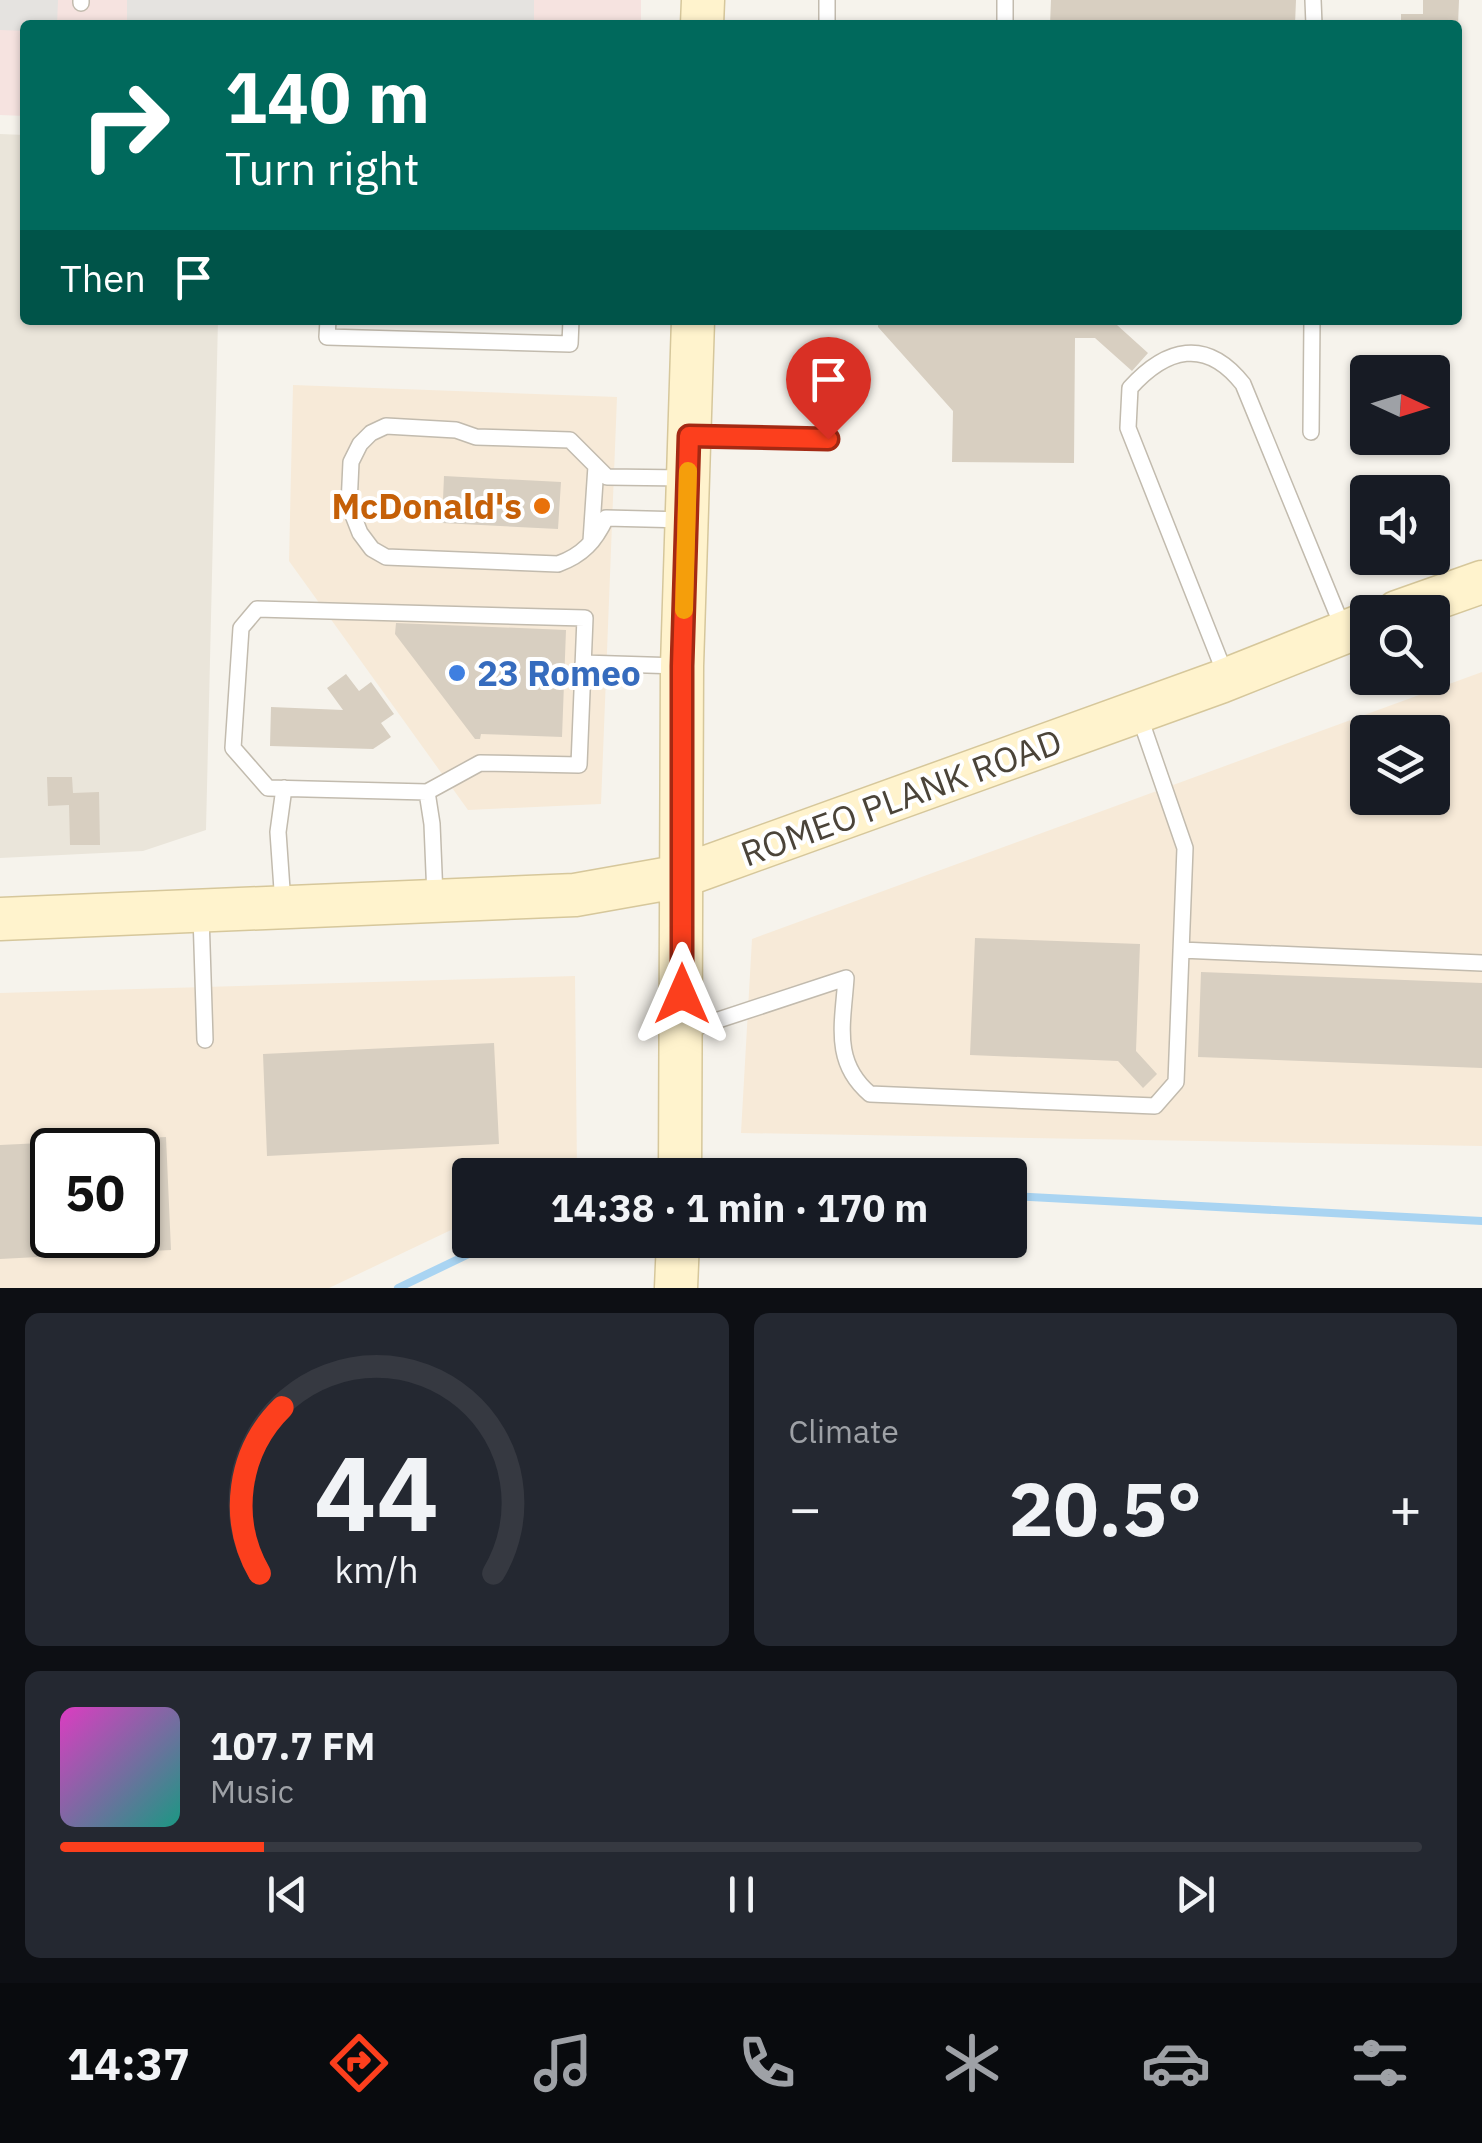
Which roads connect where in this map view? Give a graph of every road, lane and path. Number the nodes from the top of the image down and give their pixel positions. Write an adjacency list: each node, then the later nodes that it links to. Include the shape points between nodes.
1 (328, 325): 2 (lane, via 327,337 570,344)
2 (571, 325)
3 (693, 325): 6 (main road)
4 (1312, 325): 5 (lane)
5 (1311, 432)
6 (689, 436): 7 (lane); 9 (main road)
7 (828, 439)
8 (596, 466): 9 (lane, via 607,477); 10 (lane); 10 (lane, via 570,440 386,426 360,444 349,482 353,519 386,557 558,564)
9 (687, 499): 10 (lane, via 606,518); 16 (main road)
10 (591, 544)
11 (1482, 582): 12 (main road)
12 (1445, 595)
13 (1350, 614): 17 (lane, via 1243,384 1232,370 1197,352 1162,360 1130,388 1128,428)
14 (1350, 629): 17 (main road, ROMEO PLANK ROAD)
15 (584, 663): 16 (lane); 19 (lane, via 585,618 256,608 241,628 234,748 268,788); 20 (lane, via 580,764 480,763)
16 (682, 666): 21 (main road)
17 (1227, 679): 18 (main road, ROMEO PLANK ROAD)
18 (1138, 711): 21 (main road, ROMEO PLANK ROAD); 26 (lane, via 1185,848)
19 (284, 788): 20 (lane); 23 (lane, via 278,832)
20 (427, 792): 22 (lane)
21 (682, 876): 22 (main road, ROMEO PLANK ROAD, via 575,895); 28 (main road)
22 (435, 901): 23 (main road, ROMEO PLANK ROAD)
23 (283, 908): 24 (main road, ROMEO PLANK ROAD)
24 (201, 911): 25 (main road, ROMEO PLANK ROAD); 29 (lane)
25 (0, 919)
26 (1181, 950): 27 (lane); 28 (lane, via 1176,1082 1155,1106 870,1094 844,1059 846,978)
27 (1482, 964)
28 (681, 1032): 30 (main road)
29 (205, 1040)
30 (680, 1158)
31 (677, 1258): 32 (main road)
32 (676, 1288)

